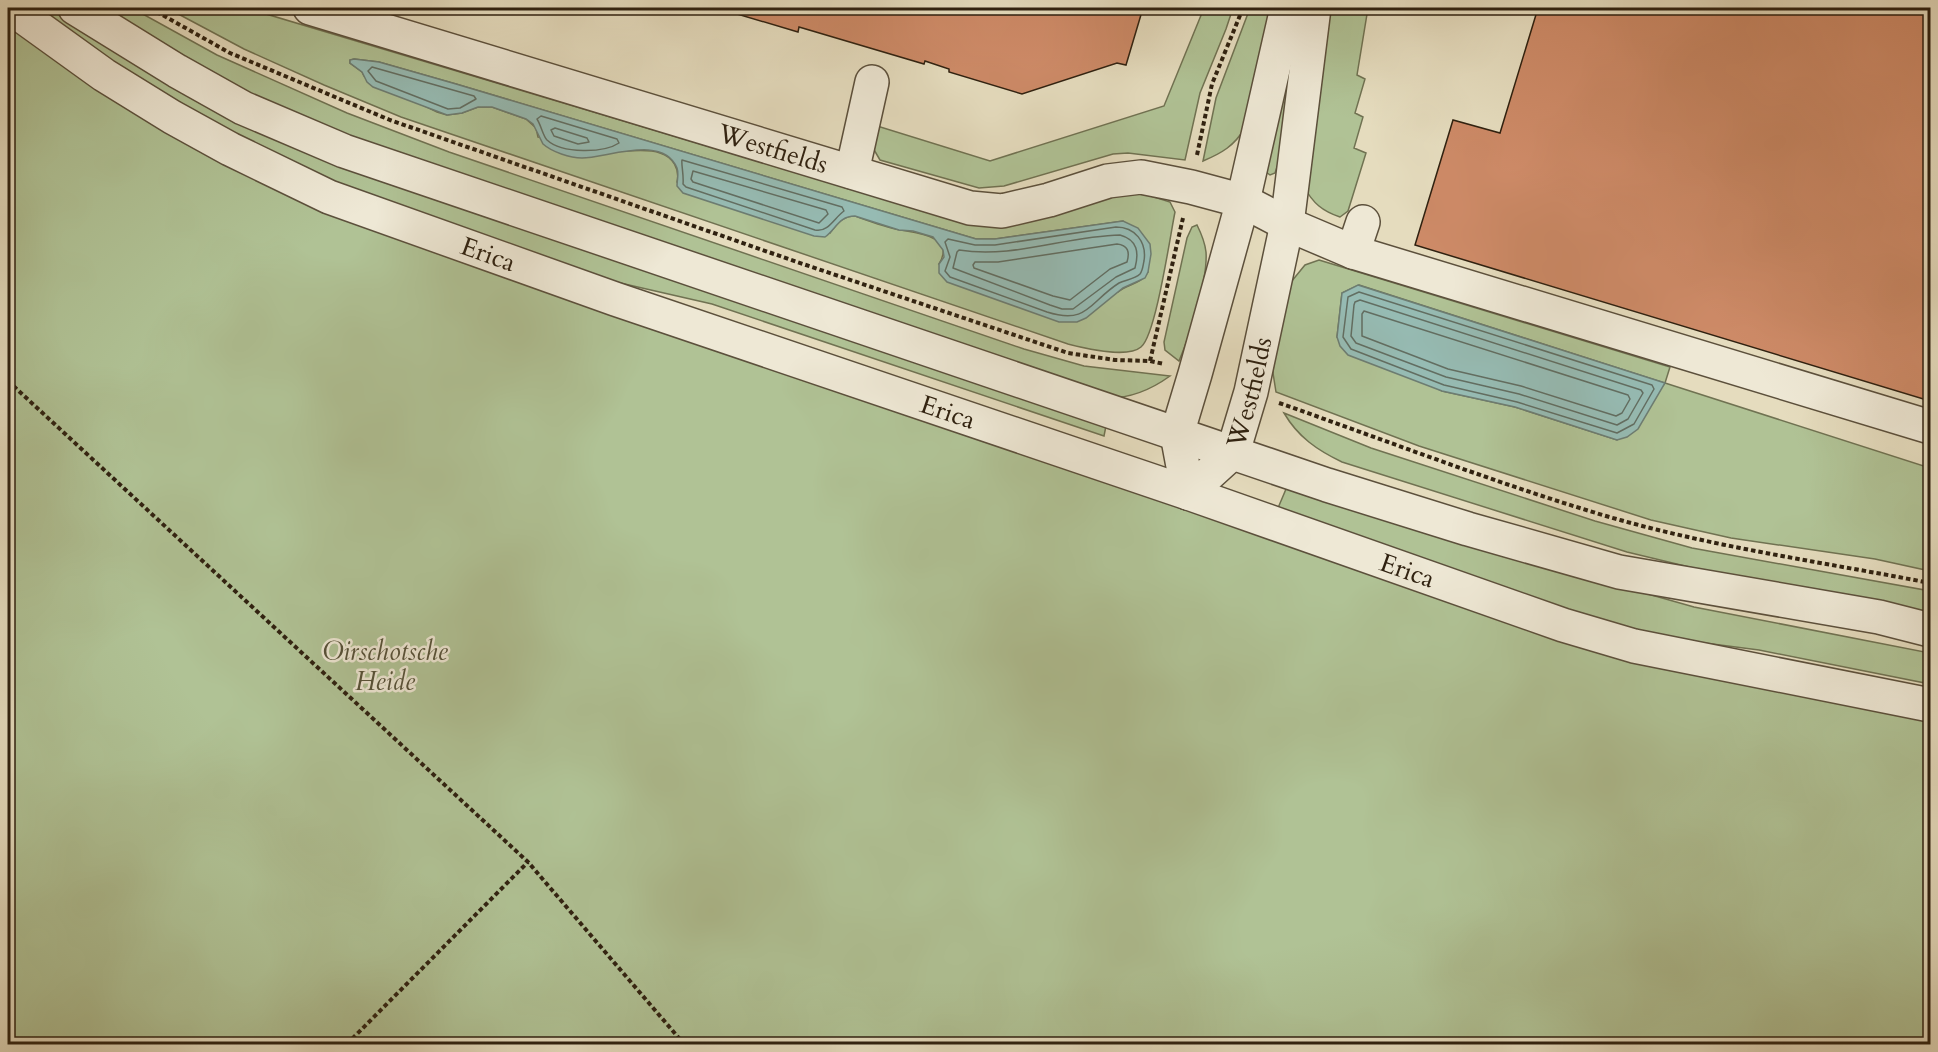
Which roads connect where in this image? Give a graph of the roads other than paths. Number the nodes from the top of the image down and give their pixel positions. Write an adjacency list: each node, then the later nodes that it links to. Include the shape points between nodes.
1 (12, 8): 14 (street, Erica, via 104,75 172,117 329,197 615,299)
2 (75, 8): 12 (street, Erica, via 243,108 344,151)
3 (310, 8): 6 (street, Westfields)
4 (1287, 8): 9 (street, Westfields)
5 (1314, 8): 10 (street, Westfields)
6 (369, 16): 8 (street, Westfields)
7 (872, 82): 8 (street)
8 (852, 172): 9 (street, Westfields, via 970,208 1002,211 1108,180 1141,177)
9 (1243, 201): 10 (street, Westfields); 12 (street, Westfields)
10 (1287, 224): 11 (street, via 1358,237); 13 (street, Westfields, via 1251,392)
11 (1930, 427)
12 (1177, 434): 13 (street, Erica); 14 (street, Westfields)
13 (1233, 452): 14 (street, Westfields); 15 (street, Erica, via 1468,529 1618,572)
14 (1188, 493): 16 (street, Erica, via 1634,646)
15 (1930, 630)
16 (1930, 705)

